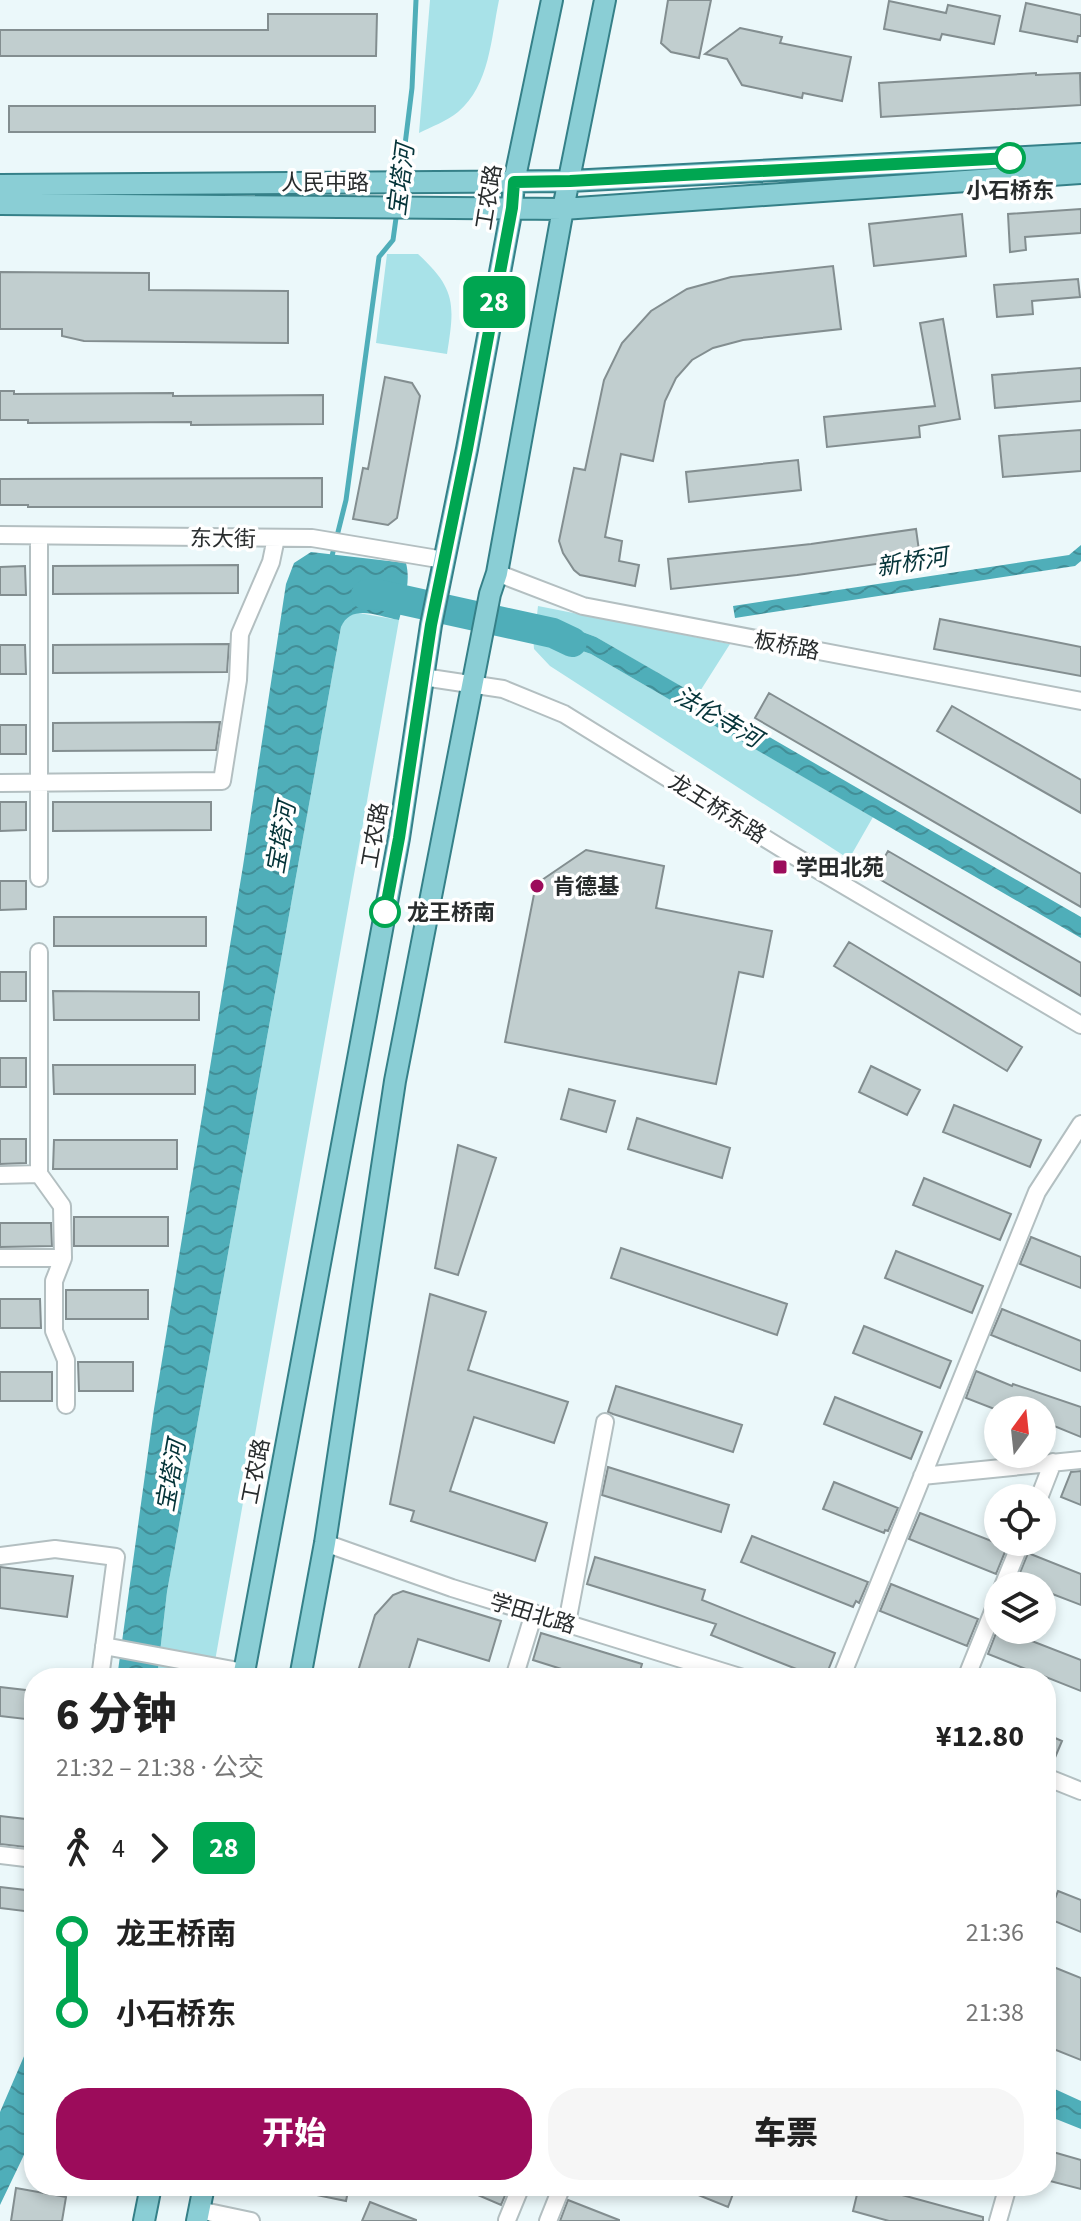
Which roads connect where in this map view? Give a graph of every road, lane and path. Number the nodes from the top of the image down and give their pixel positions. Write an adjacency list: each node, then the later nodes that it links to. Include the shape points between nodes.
1 (552, 0): 6 (main road, 工农路)
2 (605, 0): 5 (main road)
3 (1081, 154): 5 (main road, 人民中路)
4 (1081, 173): 10 (main road, 人民中路)
5 (570, 181): 6 (main road, 人民中路); 10 (main road)
6 (514, 182): 7 (main road, 人民中路); 9 (main road, 工农路)
7 (0, 185)
8 (0, 204): 9 (main road, 人民中路)
9 (512, 208): 10 (main road, 人民中路); 14 (main road, 工农路)
10 (563, 209): 15 (main road)
11 (0, 535): 12 (street, 东大街)
12 (39, 536): 13 (street, 东大街); 20 (street)
13 (276, 538): 14 (street, 东大街, via 312,538); 20 (street, via 240,634 222,781)
14 (442, 568): 16 (main road, 工农路)
15 (497, 573): 17 (main road); 18 (street, 板桥路, via 583,606)
16 (423, 677): 17 (street, 龙王桥东路); 43 (main road, 工农路, via 399,838)
17 (474, 683): 23 (street, 龙王桥东路, via 564,714); 35 (main road, via 395,1081)
18 (1081, 701)
19 (0, 783): 20 (street)
20 (39, 783): 21 (street)
21 (39, 878)
22 (39, 952): 25 (street)
23 (1081, 1025)
24 (1081, 1124): 34 (street, via 1037,1192)
25 (39, 1174): 26 (street); 28 (street, via 62,1206)
26 (0, 1175)
27 (0, 1258): 28 (street)
28 (63, 1258): 29 (street, via 54,1281 54,1331 66,1360)
29 (66, 1405)
30 (605, 1422): 38 (street)
31 (1081, 1460): 32 (street)
32 (1056, 1462)
33 (997, 1468): 34 (street)
34 (922, 1476): 47 (street)
35 (325, 1543): 37 (street, 学田北路); 44 (main road)
36 (0, 1556): 40 (street, via 55,1549 116,1557)
37 (534, 1613): 38 (street, 学田北路); 45 (street)
38 (567, 1623): 46 (street, 学田北路)
39 (984, 1634): 48 (street)
40 (109, 1647): 41 (street); 42 (street)
41 (103, 1668)
42 (213, 1668)
43 (244, 1668)
44 (302, 1668)
45 (517, 1668)
46 (711, 1668)
47 (845, 1668)
48 (970, 1668)
49 (1056, 1781): 50 (street)
50 (1081, 1791)
51 (0, 1855): 52 (street)
52 (24, 1858)
53 (149, 2196): 59 (main road)
54 (517, 2196): 58 (street)
55 (558, 2196): 61 (street)
56 (1005, 2196): 62 (street)
57 (198, 2215): 60 (street)
58 (507, 2220)
59 (144, 2221)
60 (251, 2221)
61 (548, 2221)
62 (998, 2221)

